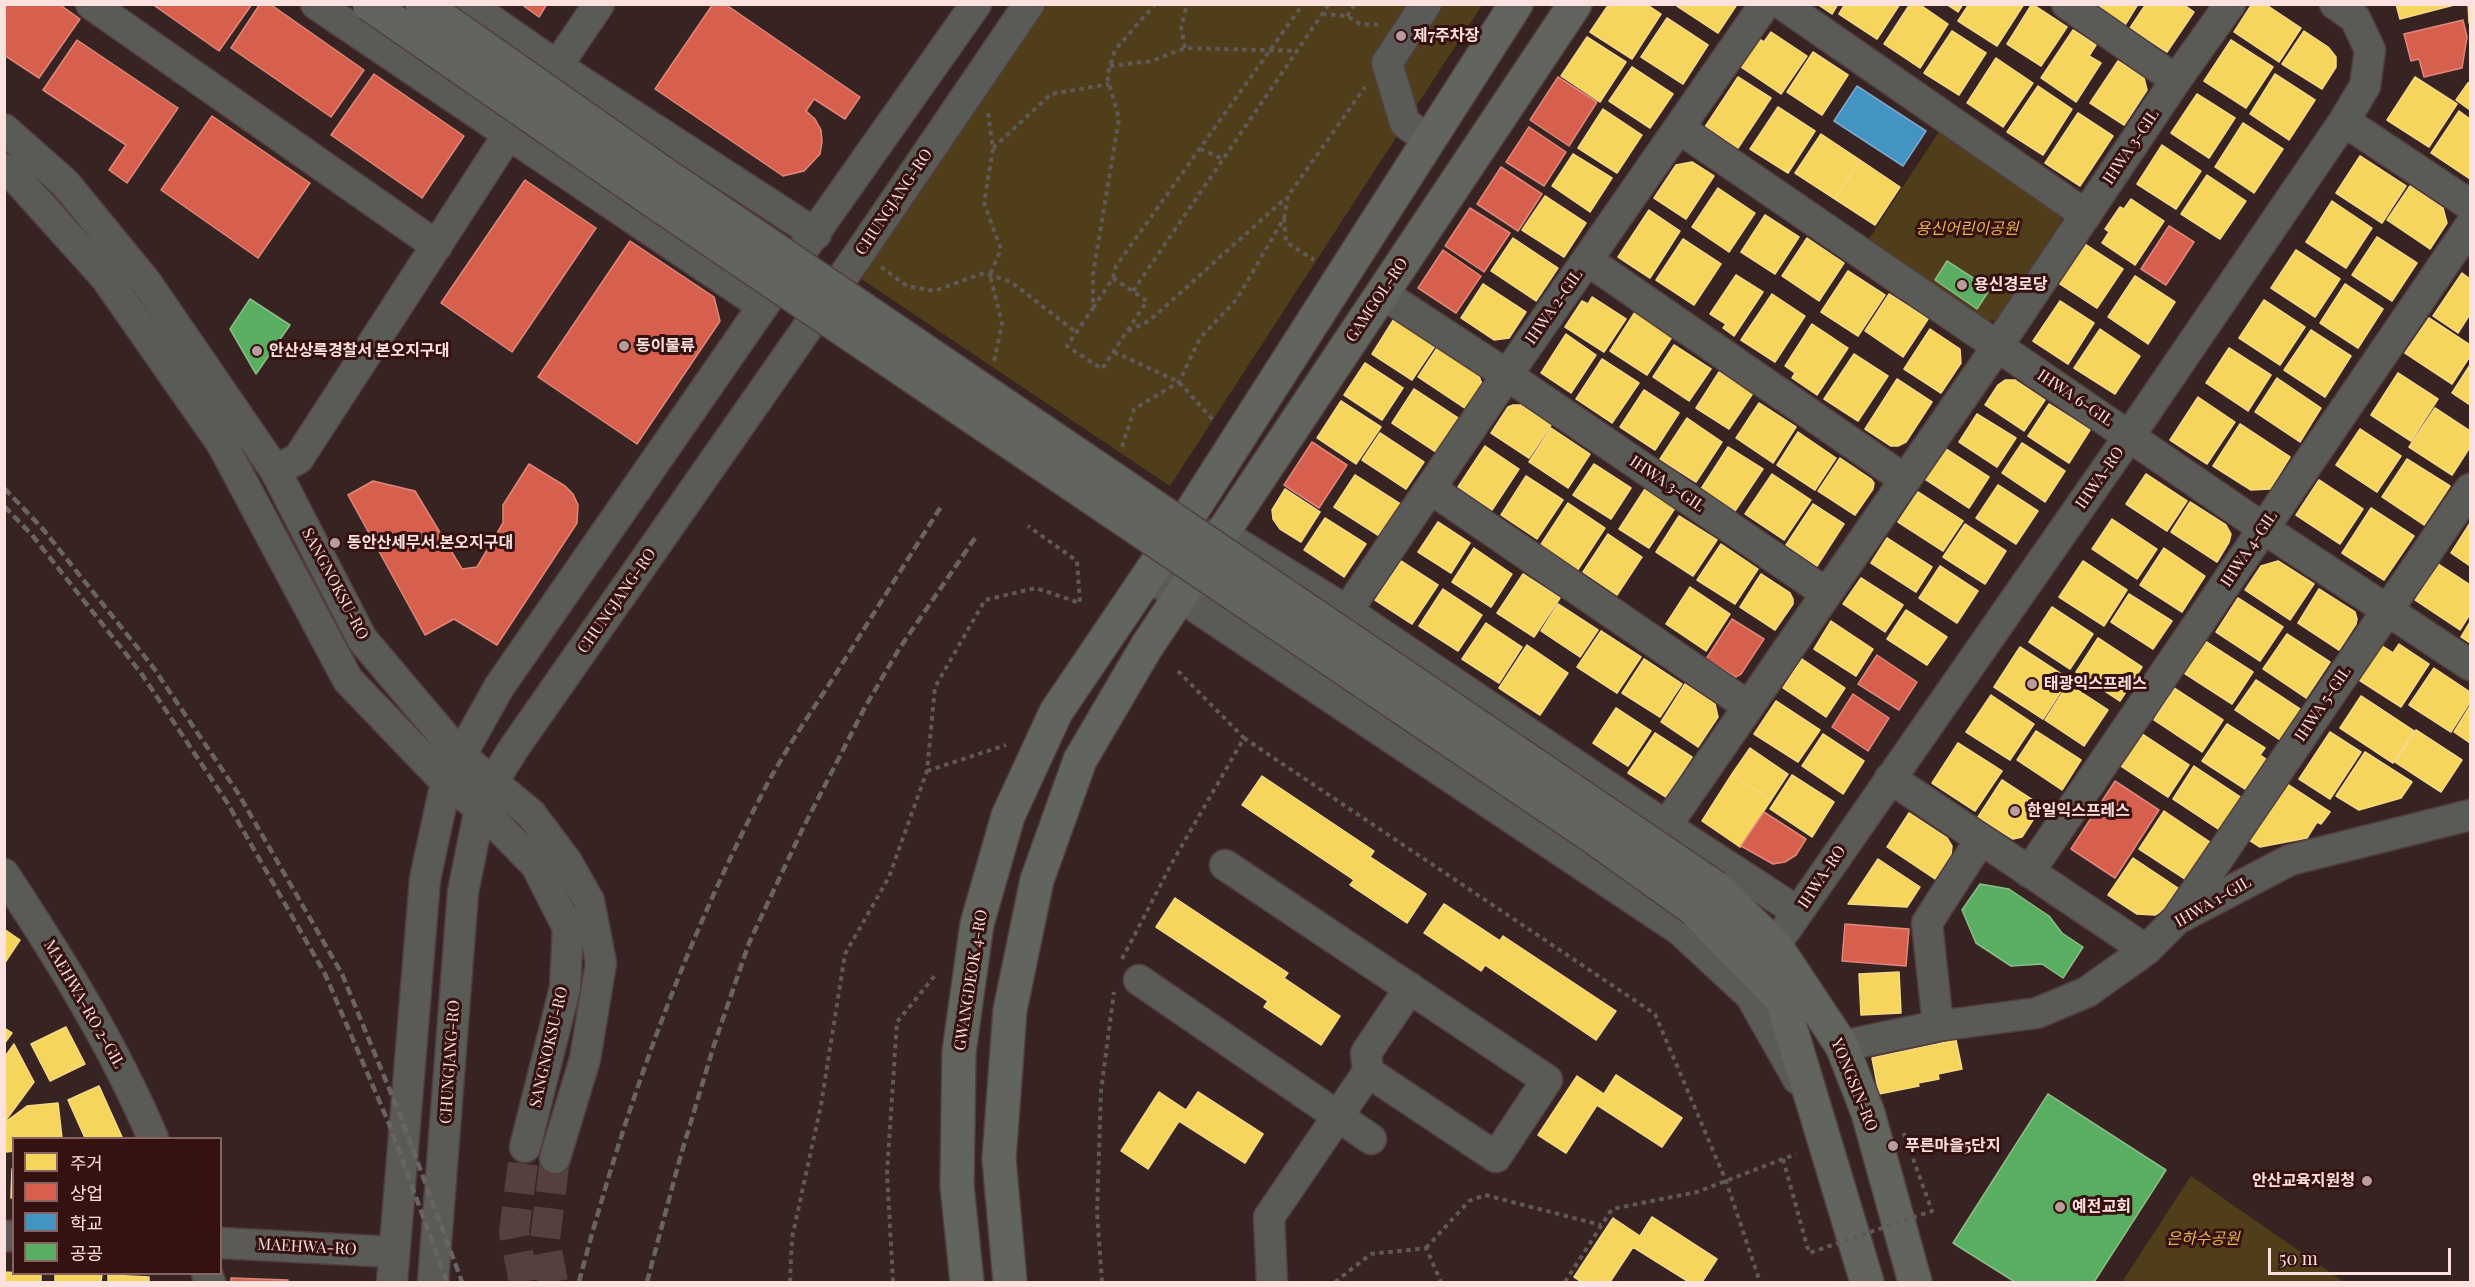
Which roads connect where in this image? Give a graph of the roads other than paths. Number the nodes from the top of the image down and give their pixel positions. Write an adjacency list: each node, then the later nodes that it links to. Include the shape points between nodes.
1 (91, 4): 30 (street)
2 (316, 4): 23 (street)
3 (369, 4): 61 (main road, bridge, via 1592,836)
4 (422, 4): 61 (main road, bridge)
5 (468, 4): 18 (street)
6 (599, 4): 18 (street)
7 (1029, 4): 17 (street, CHUNGJANG-RO)
8 (1426, 4): 24 (street, via 1387,63 1406,123)
9 (1516, 4): 24 (main road)
10 (1575, 4): 32 (main road, GAMGOL-RO)
11 (1765, 4): 22 (street, IHWA 2-GIL)
12 (1782, 4): 27 (street)
13 (2067, 4): 19 (street)
14 (2230, 4): 19 (street, IHWA 3-GIL)
15 (2336, 4): 20 (street, IHWA-RO, via 2355,18 2370,50 2365,86)
16 (971, 6): 17 (street); 29 (street)
17 (1008, 35): 54 (street, CHUNGJANG-RO, via 521,738)
18 (557, 66): 29 (street)
19 (2176, 80): 27 (street, IHWA 3-GIL)
20 (2344, 121): 26 (street); 36 (street, IHWA-RO)
21 (4, 129): 37 (street, SANGNOKSU-RO, via 65,183 146,282)
22 (1680, 129): 31 (street, IHWA 2-GIL); 34 (street, IHWA 6-GIL)
23 (508, 135): 30 (street); 33 (street)
24 (1429, 140): 41 (main road)
25 (4, 169): 53 (street, SANGNOKSU-RO, via 106,278 222,444 348,680)
26 (2470, 205)
27 (2086, 215): 34 (street, IHWA 3-GIL)
28 (2470, 226): 42 (street, IHWA 4-GIL)
29 (816, 234): 33 (street)
30 (437, 246): 37 (street, via 298,459)
31 (1587, 260): 35 (street, IHWA 2-GIL); 38 (street)
32 (1382, 293): 35 (street, IHWA 3-GIL); 43 (main road, GAMGOL-RO)
33 (763, 306): 51 (street, via 500,687)
34 (1997, 346): 36 (street, IHWA 6-GIL); 38 (street, IHWA 3-GIL)
35 (1508, 375): 39 (street, IHWA 2-GIL); 45 (street, IHWA 3-GIL)
36 (2130, 435): 42 (street, IHWA 6-GIL); 52 (street, IHWA-RO)
37 (275, 470): 51 (street, SANGNOKSU-RO, via 362,639)
38 (1904, 479): 45 (street, IHWA 3-GIL)
39 (1431, 489): 48 (street, IHWA 2-GIL); 50 (street)
40 (2470, 489): 47 (street, IHWA 5-GIL)
41 (1190, 514): 43 (street); 44 (main road)
42 (2263, 528): 47 (street, IHWA 6-GIL); 59 (street, IHWA 4-GIL)
43 (1222, 534): 46 (main road, GAMGOL-RO); 48 (street)
44 (1149, 576): 46 (street); 81 (main road, GWANGDEOK 4-RO, via 1056,712 1008,816 977,924 959,1052 957,1186)
45 (1826, 593): 50 (street, IHWA 3-GIL)
46 (1181, 597): 71 (street, via 1680,930 1751,996); 82 (main road, via 1147,646 1080,760 1037,880 1010,1010 999,1159)
47 (2387, 610): 49 (street, IHWA 6-GIL); 63 (street, IHWA 5-GIL)
48 (1347, 612): 56 (street)
49 (2470, 665)
50 (1748, 706): 56 (street, IHWA 3-GIL)
51 (460, 755): 53 (street); 54 (street, SANGNOKSU-RO)
52 (1890, 778): 57 (street); 62 (street, IHWA-RO)
53 (447, 782): 54 (street, SANGNOKSU-RO); 78 (street, via 425,879)
54 (486, 795): 75 (street, SANGNOKSU-RO, via 536,865 568,928 565,988); 76 (street, SANGNOKSU-RO, via 531,814 567,862 589,902 602,963 585,1059); 80 (street, CHUNGJANG-RO, via 463,892)
55 (2470, 814): 63 (street, IHWA 1-GIL, via 2290,860)
56 (1666, 826): 62 (street)
57 (1981, 839): 59 (street); 68 (street, via 1927,923)
58 (1225, 864): 67 (street)
59 (2029, 872): 65 (street)
60 (4, 874): 73 (street, MAEHWA-RO 2-GIL, via 76,984 131,1086)
61 (1705, 898): 64 (main road, YONGSIN-RO); 71 (main road, via 1782,1000)
62 (1798, 912): 64 (street, IHWA-RO)
63 (2177, 919): 65 (street, IHWA 1-GIL)
64 (1775, 945): 69 (main road, YONGSIN-RO)
65 (2146, 950): 68 (street, IHWA 1-GIL, via 2087,992 2037,1013)
66 (1124, 979): 72 (street)
67 (1410, 988): 70 (street, via 1366,1053); 70 (street, via 1547,1080 1496,1157)
68 (1938, 1026): 69 (street, IHWA 1-GIL)
69 (1842, 1046): 85 (main road, YONGSIN-RO, via 1868,1113)
70 (1368, 1072): 72 (street)
71 (1815, 1109): 84 (main road)
72 (1337, 1118): 74 (street); 83 (street, via 1269,1217)
73 (153, 1137)
74 (1371, 1139)
75 (525, 1147)
76 (555, 1158)
77 (222, 1243): 78 (street, MAEHWA-RO)
78 (394, 1252): 79 (street)
79 (392, 1282)
80 (433, 1282)
81 (967, 1282)
82 (1010, 1282)
83 (1272, 1282)
84 (1867, 1282)
85 (1915, 1282)

